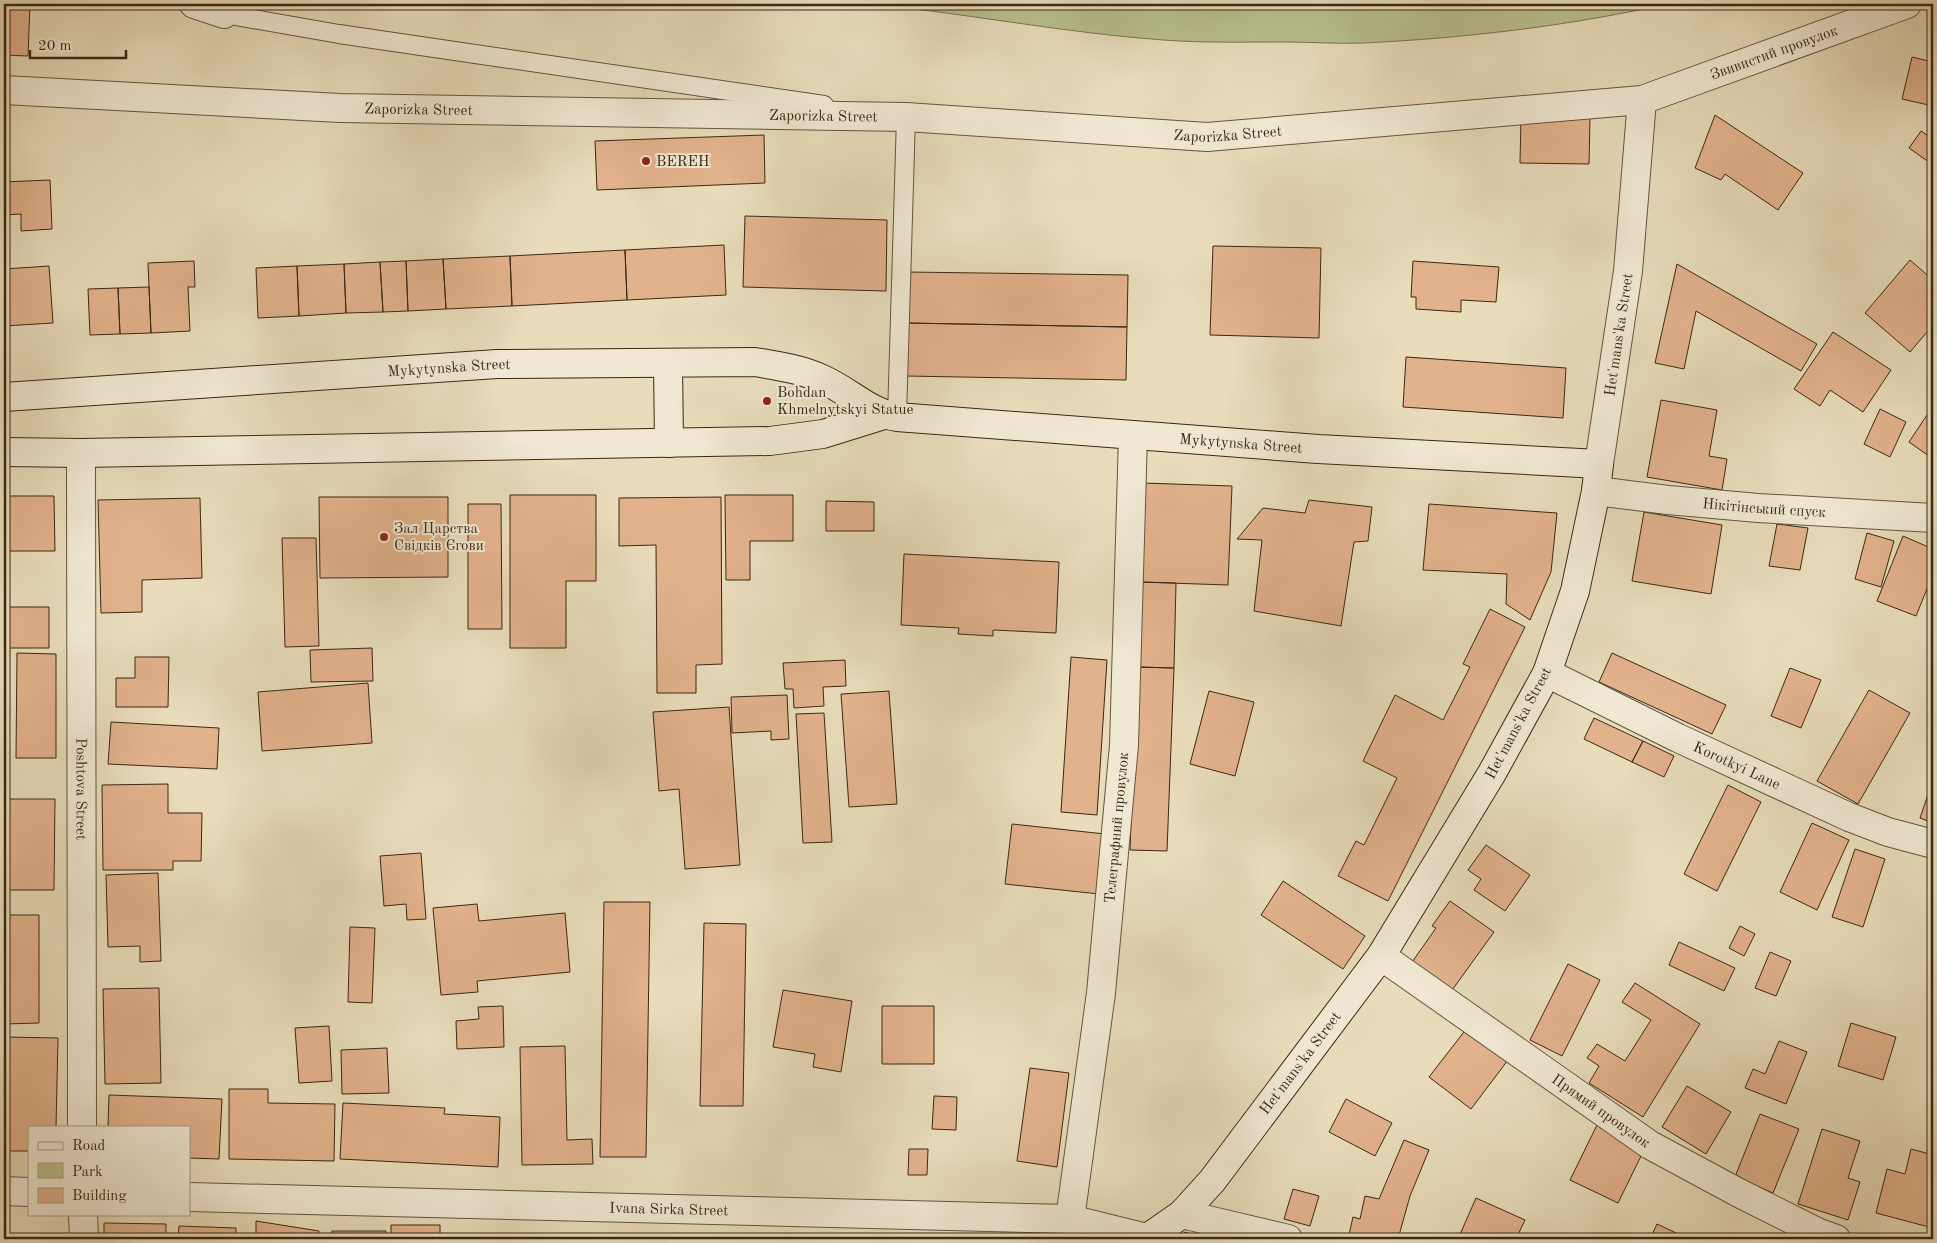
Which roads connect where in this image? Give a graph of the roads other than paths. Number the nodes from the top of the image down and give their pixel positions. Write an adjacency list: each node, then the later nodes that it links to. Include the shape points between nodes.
1 (194, 4): 3 (street)
2 (1907, 4): 5 (street, Звивистий провулок)
3 (224, 14): 6 (lane, via 339,34)
4 (4, 90): 6 (street, Zaporizka Street, via 340,108)
5 (1642, 100): 6 (street, Zaporizka Street, via 1207,137); 14 (street, Het'mans'ka Street, via 1628,271)
6 (906, 117): 9 (lane)
7 (668, 363): 8 (street, Mykytynska Street, via 497,364); 9 (street, Mykytynska Street, via 755,362 794,369 823,379); 11 (street)
8 (4, 397)
9 (891, 416): 10 (street, Mykytynska Street); 11 (street, Mykytynska Street, via 797,439)
10 (1133, 436): 14 (street, Mykytynska Street); 26 (street, Телеграфний провулок, via 1124,745 1101,993)
11 (669, 443): 13 (street, Mykytynska Street)
12 (4, 452): 13 (street, Mykytynska Street)
13 (81, 453): 20 (street, Poshtova Street)
14 (1599, 464): 15 (street, Het'mans'ka Street)
15 (1596, 491): 16 (street, Нікітінський спуск, via 1758,508); 17 (street, Het'mans'ka Street, via 1575,591)
16 (1933, 518)
17 (1547, 674): 18 (street, Korotkyi Lane, via 1849,817); 19 (street, Het'mans'ka Street, via 1492,773)
18 (1933, 844)
19 (1381, 956): 24 (street, Het'mans'ka Street, via 1212,1181); 30 (street, Прямий провулок, via 1650,1144 1739,1193)
20 (82, 1126)
21 (4, 1191): 22 (street)
22 (28, 1192)
23 (190, 1197): 26 (street, Ivana Sirka Street)
24 (1182, 1214): 27 (street, Het'mans'ka Street); 29 (street)
25 (83, 1216): 28 (street)
26 (1070, 1219): 27 (street, Ivana Sirka Street)
27 (1146, 1238)
28 (84, 1239)
29 (1288, 1239)
30 (1836, 1239)

